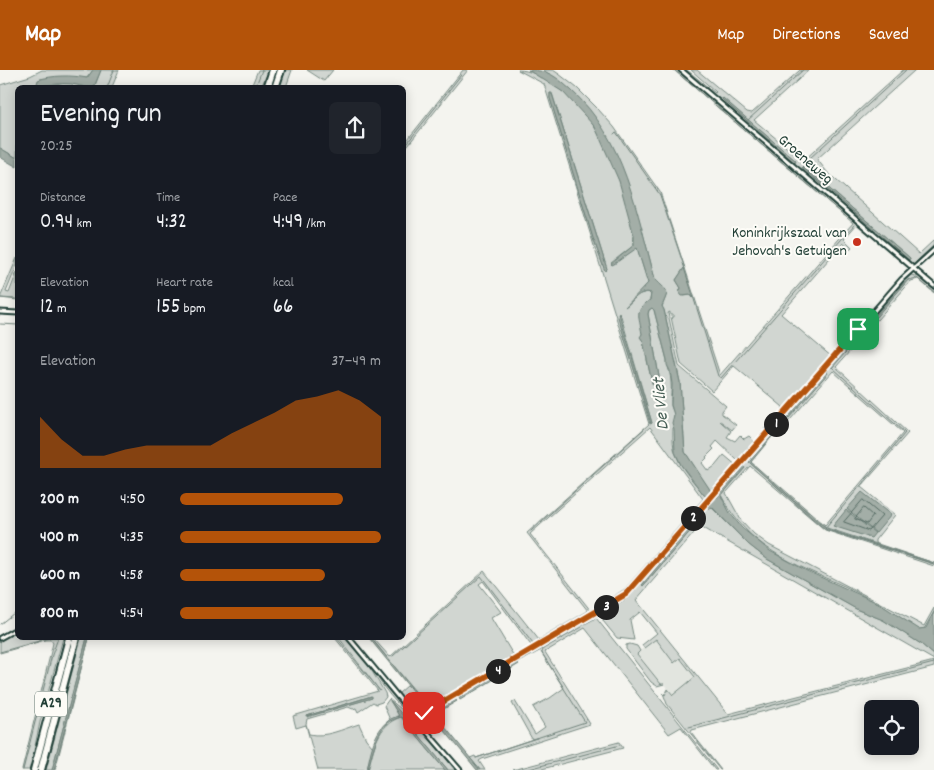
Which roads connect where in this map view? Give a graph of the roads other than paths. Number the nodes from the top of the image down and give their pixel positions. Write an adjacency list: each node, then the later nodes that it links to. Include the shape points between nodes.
1 (273, 70): 4 (highway)
2 (281, 70): 5 (highway)
3 (681, 70): 7 (street, Groeneweg)
4 (268, 85)
5 (276, 85)
6 (934, 250): 7 (street)
7 (913, 269): 8 (street, Groeneweg); 16 (street, via 624,596 436,707)
8 (934, 286)
9 (0, 312): 10 (street)
10 (15, 313)
11 (15, 630): 12 (street)
12 (0, 638)
13 (67, 640): 17 (highway, A29)
14 (75, 640): 18 (highway, A29)
15 (351, 640): 16 (street, via 403,703)
16 (419, 713): 19 (street, via 422,726)
17 (34, 770)
18 (42, 770)
19 (460, 770)

